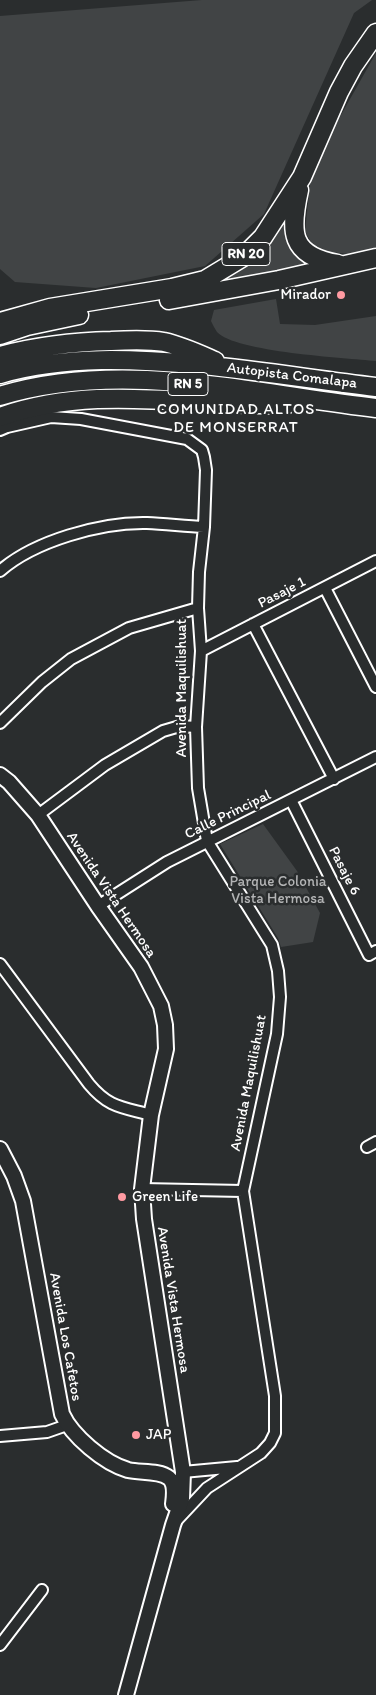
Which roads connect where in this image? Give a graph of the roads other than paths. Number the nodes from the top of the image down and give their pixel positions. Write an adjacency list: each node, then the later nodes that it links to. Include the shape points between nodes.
1 (376, 33): 2 (highway, RN 20, via 339,92)
2 (302, 177): 4 (highway, via 293,224 297,241 314,258); 5 (highway, RN 20, via 272,226 256,245 212,276 172,288 50,308)
3 (376, 258): 4 (highway, RN 20)
4 (347, 265): 6 (highway, RN 20, via 217,292 75,316)
5 (0, 322)
6 (0, 335)
7 (0, 356): 8 (highway, via 77,342 136,340 164,342)
8 (232, 368): 9 (highway, Autopista Comalapa / RN 5, via 148,360 101,360 44,363); 10 (highway, Autopista Comalapa / RN 5)
9 (0, 374)
10 (376, 387)
11 (0, 396): 12 (highway, Autopista Comalapa / RN 5, via 71,382 127,380 220,386)
12 (334, 403): 13 (highway, Autopista Comalapa / RN 5); 14 (highway, via 260,405 161,398 100,398 51,403)
13 (376, 408)
14 (0, 417)
15 (0, 430): 16 (street, Avenida Maquilishuat, via 51,417 187,439 202,450 204,457)
16 (204, 527): 18 (street, via 146,523 92,529 37,548); 20 (street, Avenida Maquilishuat)
17 (376, 562): 19 (street, Pasaje 1)
18 (0, 571)
19 (324, 588): 21 (street, Pasaje 1); 23 (street)
20 (198, 608): 22 (street, Avenida Maquilishuat); 24 (street, via 129,628 77,656 42,682)
21 (253, 624): 22 (street, Pasaje 1); 28 (street)
22 (201, 651): 25 (street, Avenida Maquilishuat)
23 (376, 687)
24 (0, 723)
25 (196, 727): 30 (street, via 180,726 163,731 104,764); 31 (street, Avenida Maquilishuat, via 198,788)
26 (376, 757): 28 (street, Calle Principal)
27 (0, 775): 30 (street, Avenida Vista Hermosa)
28 (334, 779): 29 (street, Calle Principal)
29 (292, 800): 31 (street, Calle Principal); 33 (street, Pasaje 6)
30 (38, 815): 32 (street, Avenida Vista Hermosa)
31 (207, 842): 32 (street, Calle Principal, via 154,869); 38 (street, Avenida Maquilishuat, via 272,945 278,971 280,997 276,1034)
32 (98, 906): 35 (street, Avenida Vista Hermosa, via 142,967 161,1006 166,1048)
33 (373, 953)
34 (1, 967): 35 (street, via 102,1098 109,1104)
35 (151, 1115): 37 (street, Avenida Vista Hermosa)
36 (0, 1149): 39 (street, Avenida Los Cafetos, via 23,1201 62,1414)
37 (142, 1189): 38 (street); 40 (street, Avenida Vista Hermosa)
38 (243, 1191): 42 (street, Avenida Maquilishuat, via 274,1396 276,1433 261,1453)
39 (67, 1425): 41 (street, via 46,1432); 44 (street, Avenida Los Cafetos, via 84,1442 114,1463 128,1470)
40 (176, 1428): 43 (street, Avenida Vista Hermosa); 44 (street, via 175,1464)
41 (0, 1436)
42 (240, 1466): 43 (street, Avenida Maquilishuat); 45 (street, Avenida Maquilishuat, via 207,1488)
43 (183, 1472): 45 (street, Avenida Vista Hermosa, via 182,1499)
44 (163, 1474): 45 (street, via 173,1485)
45 (173, 1525): 48 (street, Avenida Vista Hermosa)
46 (42, 1590): 47 (street)
47 (0, 1645)
48 (126, 1695)

